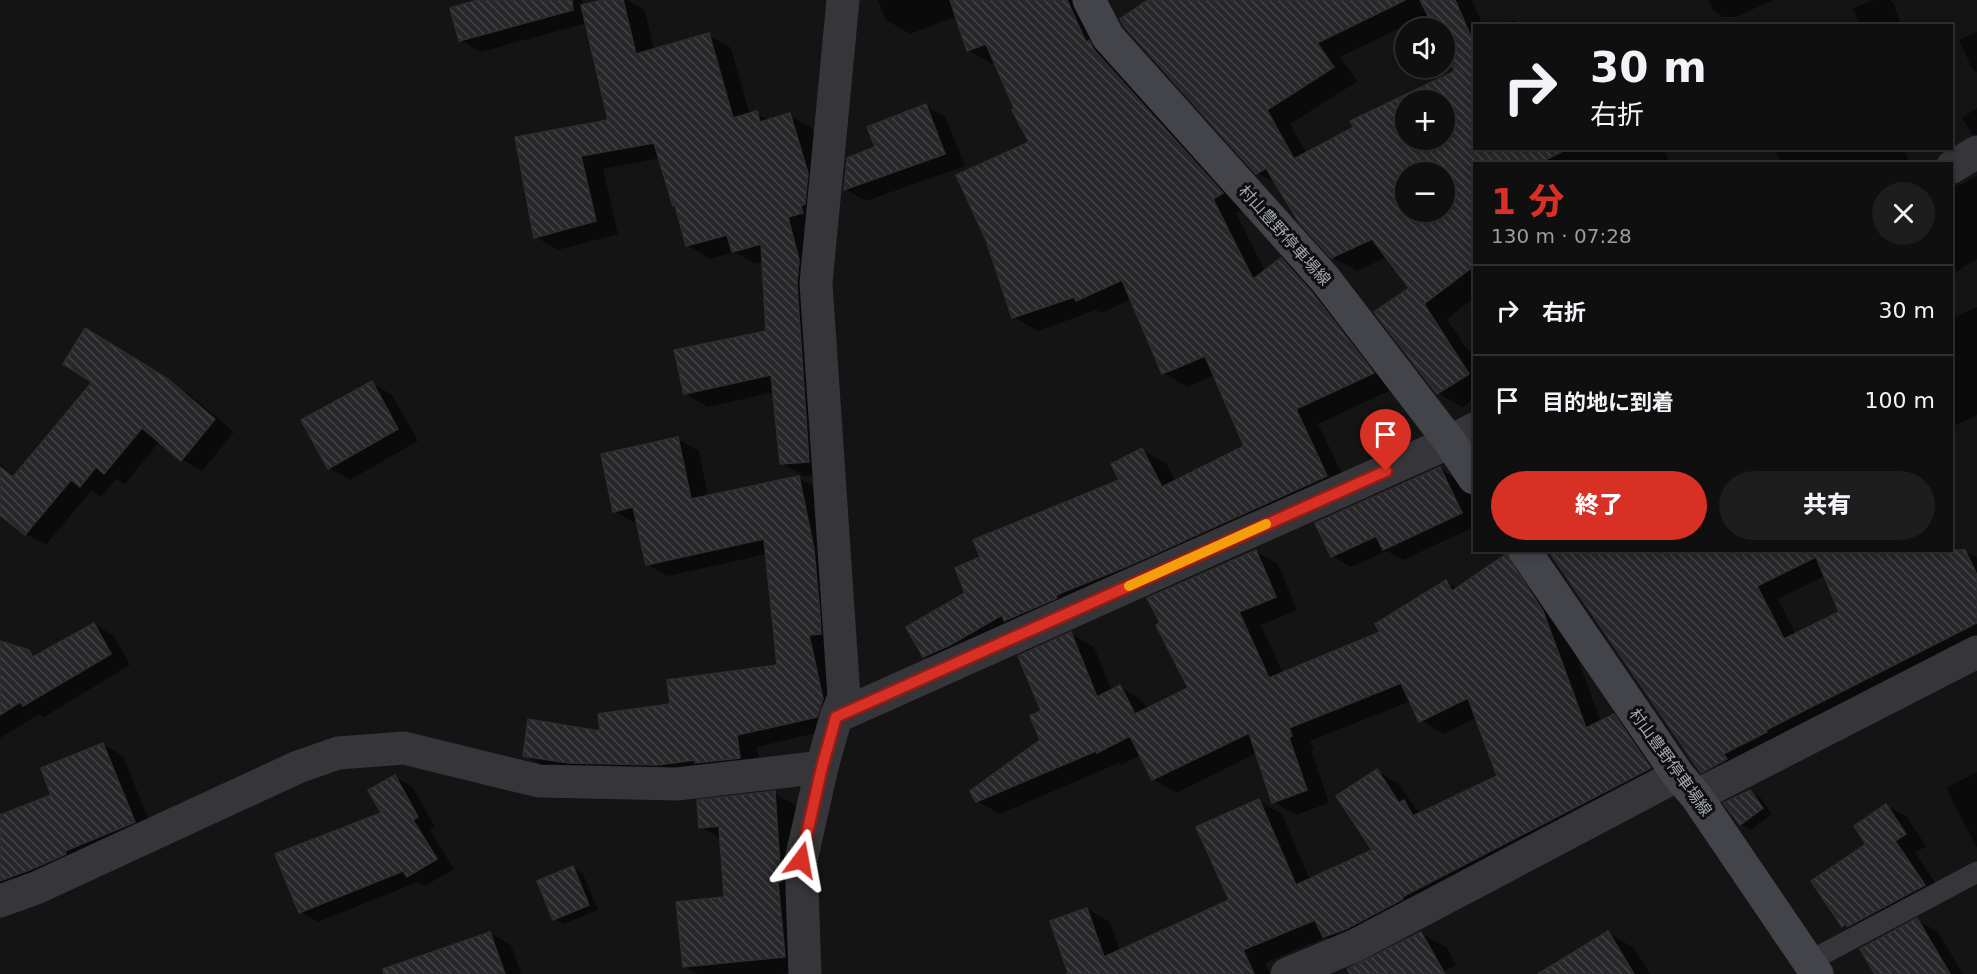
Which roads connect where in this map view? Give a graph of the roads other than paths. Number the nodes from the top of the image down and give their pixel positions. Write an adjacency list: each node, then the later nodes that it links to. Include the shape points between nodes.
1 (843, 0): 9 (street, via 816,283 844,697)
2 (1089, 0): 5 (main road, 村山豊野停車場線, via 1108,37)
3 (1977, 152): 4 (street)
4 (1953, 166)
5 (1462, 436): 6 (main road, 村山豊野停車場線); 9 (street)
6 (1473, 474)
7 (1525, 552): 11 (main road, 村山豊野停車場線)
8 (1977, 652): 11 (street)
9 (836, 717): 10 (street)
10 (822, 767): 13 (street, via 676,784 539,782 404,748 338,753 298,767); 15 (street, via 801,860)
11 (1687, 785): 14 (main road, 村山豊野停車場線); 16 (street, via 1354,946)
12 (1977, 872): 14 (lane)
13 (0, 901)
14 (1813, 968)
15 (805, 974)
16 (1287, 974)

